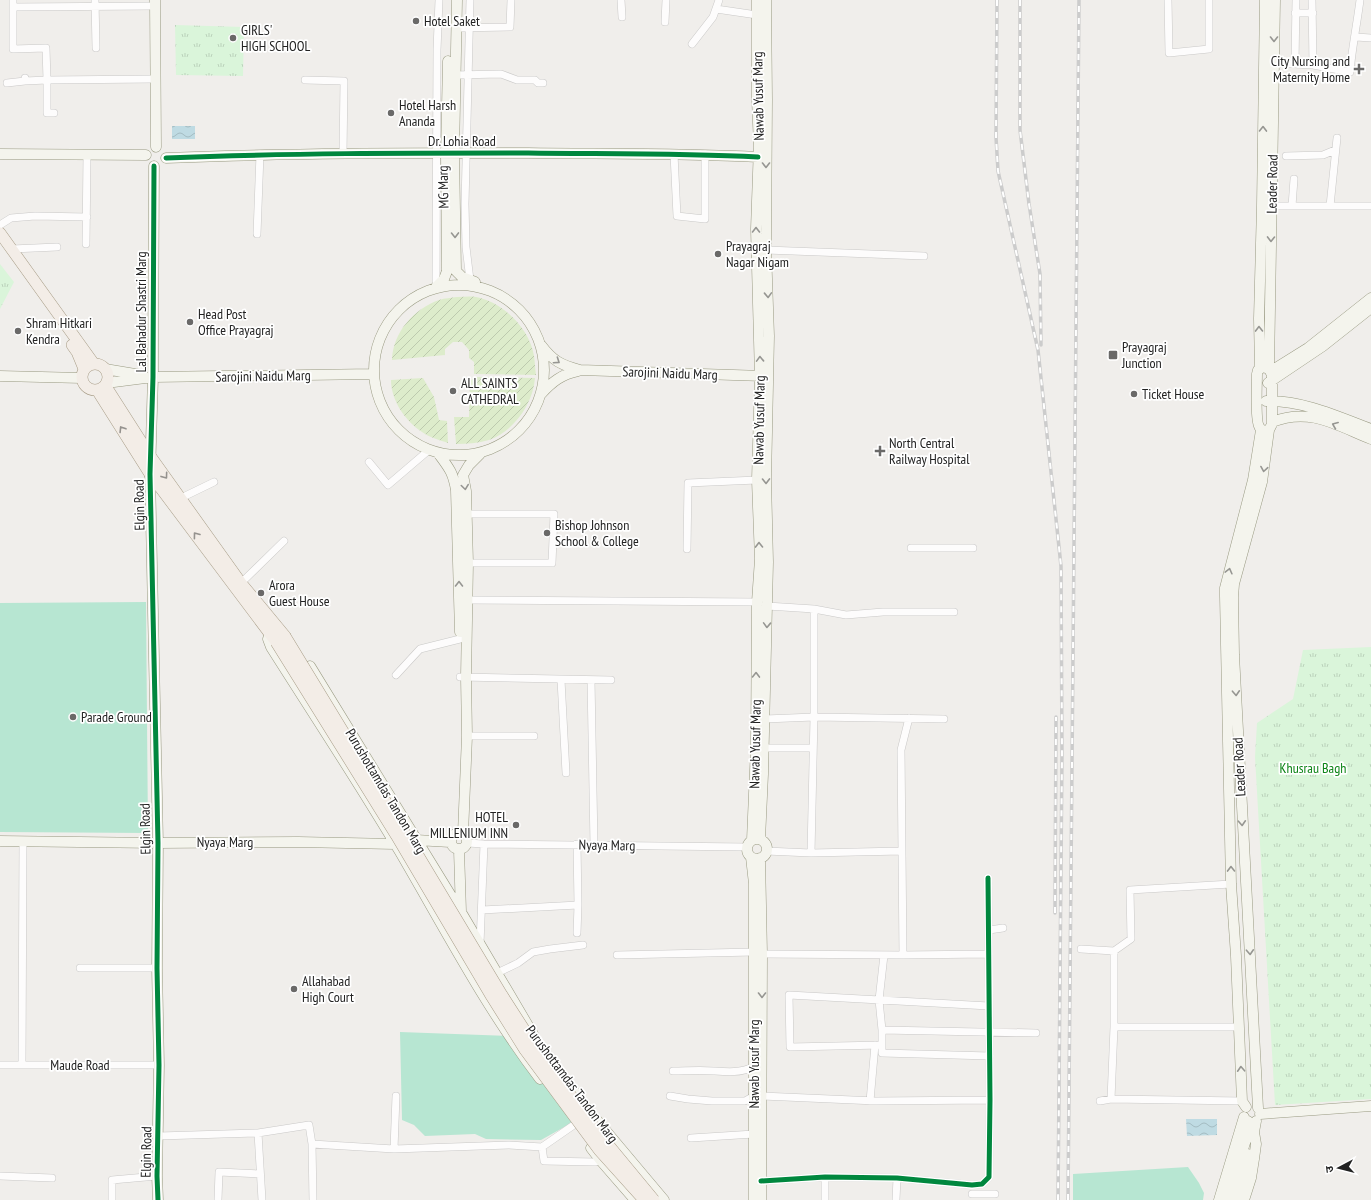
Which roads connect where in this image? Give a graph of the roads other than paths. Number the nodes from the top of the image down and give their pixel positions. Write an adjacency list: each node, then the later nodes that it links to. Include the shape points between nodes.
1 (439, 0): 47 (street)
2 (450, 0): 47 (main road, MG Marg)
3 (457, 0): 27 (main road, MG Marg)
4 (470, 0): 28 (street)
5 (511, 0): 28 (street, via 510,27)
6 (621, 0): 25 (street)
7 (666, 0): 26 (street)
8 (719, 0): 21 (street)
9 (758, 0): 24 (main road, Nawab Yusuf Marg)
10 (766, 0): 73 (main road, Nawab Yusuf Marg, one-way to 73)
11 (1168, 0): 12 (street, via 1169,53 1209,49)
12 (1209, 0)
13 (1265, 0): 84 (main road, Leader Road, one-way to 13, via 1259,319)
14 (1275, 0): 33 (main road, Leader Road, one-way to 33)
15 (1296, 0): 22 (street)
16 (1312, 0): 23 (street)
17 (1360, 0): 29 (street)
18 (95, 3): 19 (street); 20 (street); 32 (street)
19 (155, 3): 38 (main road)
20 (13, 4): 39 (street, via 14,49 46,48)
21 (716, 9): 24 (street); 31 (street, via 714,17)
22 (1295, 13): 23 (street); 34 (street)
23 (1313, 13): 35 (street)
24 (757, 15): 57 (main road, Nawab Yusuf Marg)
25 (622, 17)
26 (665, 22)
27 (456, 28): 28 (street); 37 (main road, MG Marg)
28 (469, 28): 36 (street)
29 (1356, 37): 30 (street); 35 (street, via 1352,47 1350,72)
30 (1371, 38)
31 (692, 44)
32 (96, 48)
33 (1274, 63): 34 (street); 61 (main road, Leader Road)
34 (1294, 64): 35 (street)
35 (1312, 65)
36 (468, 74): 37 (street); 42 (street, via 501,74 517,80 535,80); 48 (street)
37 (455, 75): 47 (main road, MG Marg)
38 (155, 79): 39 (street); 45 (main road)
39 (46, 80): 41 (street); 43 (street, via 47,113)
40 (305, 80): 51 (street, via 344,81)
41 (7, 83)
42 (542, 83)
43 (54, 113)
44 (1336, 138): 46 (street)
45 (156, 147): 55 (main road, via 149,149); 58 (main road, via 162,149)
46 (1336, 150): 56 (street, via 1324,155); 63 (street)
47 (446, 153): 48 (main road, Dr. Lohia Road); 51 (main road, Dr. Lohia Road); 75 (main road, MG Marg, one-way to 75, via 456,271); 77 (main road, MG Marg, via 447,271 444,279)
48 (466, 153): 52 (main road, Dr. Lohia Road); 75 (street, via 465,232)
49 (0, 154): 54 (main road)
50 (260, 154): 51 (main road, Dr. Lohia Road); 58 (main road, Dr. Lohia Road); 68 (street)
51 (343, 154)
52 (674, 154): 53 (main road, Dr. Lohia Road); 53 (street, via 677,216 705,219)
53 (705, 154): 57 (main road, Dr. Lohia Road)
54 (87, 155): 55 (main road); 65 (street)
55 (146, 155): 59 (main road, via 148,163)
56 (1286, 156)
57 (758, 157): 87 (main road, Nawab Yusuf Marg, one-way to 57, via 756,229)
58 (166, 158): 59 (main road, via 163,164)
59 (154, 166): 88 (main road, Lal Bahadur Shastri Marg)
60 (1294, 179): 62 (street)
61 (1272, 206): 62 (street); 84 (main road, Leader Road, one-way to 84)
62 (1292, 206): 63 (street)
63 (1330, 206): 64 (street)
64 (1371, 206)
65 (87, 217): 66 (street, via 11,218); 69 (street)
66 (0, 225)
67 (0, 233): 72 (main road)
68 (257, 234)
69 (86, 244)
70 (0, 246): 83 (main road, via 77,352)
71 (57, 248): 72 (street)
72 (12, 249): 83 (main road)
73 (766, 250): 74 (street); 87 (main road, Nawab Yusuf Marg, one-way to 87)
74 (924, 256)
75 (470, 280): 76 (main road, MG Marg)
76 (482, 286): 77 (main road, via 457,284); 80 (main road, MG Marg, via 516,306 533,328)
77 (436, 287): 85 (main road, via 410,300 390,320 378,346)
78 (1371, 298): 84 (main road, via 1308,348)
79 (1371, 308): 84 (main road, via 1323,346)
80 (540, 344): 82 (main road, one-way to 82, via 554,360); 91 (main road, via 545,371)
81 (105, 369): 83 (main road, via 98,364); 88 (main road, Sarojini Naidu Marg); 90 (main road, via 108,377)
82 (580, 370): 87 (main road, Sarojini Naidu Marg); 91 (main road, via 557,379)
83 (86, 371): 86 (main road); 90 (main road, via 86,387 90,389)
84 (1268, 372): 89 (main road, via 1257,374); 89 (main road, via 1268,383); 92 (main road)
85 (374, 374): 88 (main road, Sarojini Naidu Marg); 97 (main road, via 380,402 395,426 411,440)
86 (0, 376)
87 (764, 376): 102 (main road, Nawab Yusuf Marg); 114 (main road, Nawab Yusuf Marg, one-way to 114)
88 (153, 377): 90 (main road, Sarojini Naidu Marg); 99 (main road, Lal Bahadur Shastri Marg)
89 (1257, 383): 93 (main road)
90 (103, 386): 99 (main road, Purushottamdas Tandon Marg); 101 (main road, Purushottamdas Tandon Marg, one-way to 90)
91 (541, 394): 98 (main road, via 536,408 518,432 496,449)
92 (1272, 401): 93 (main road); 94 (main road); 95 (main road, via 1317,408)
93 (1257, 403): 94 (main road, via 1259,427)
94 (1267, 427): 96 (main road, one-way to 94, via 1305,416 1285,417); 115 (main road, Leader Road, via 1225,588)
95 (1371, 429)
96 (1371, 439)
97 (434, 452): 98 (main road, via 452,456); 100 (street, via 388,485); 105 (main road, via 454,476)
98 (480, 454): 105 (main road, one-way to 105, via 463,475 466,491)
99 (151, 457): 101 (main road, Elgin Road); 104 (main road, Purushottamdas Tandon Marg, one-way to 104)
100 (370, 462)
101 (150, 474): 118 (main road, Purushottamdas Tandon Marg, one-way to 101); 140 (main road, Elgin Road)
102 (757, 480): 109 (street, via 688,483); 113 (main road, Nawab Yusuf Marg, one-way to 102, via 760,559)
103 (214, 482): 104 (street)
104 (180, 498): 111 (main road, Purushottamdas Tandon Marg)
105 (462, 514): 110 (main road); 110 (street, via 554,514 552,563); 112 (main road, one-way to 105)
106 (284, 541): 111 (street)
107 (911, 548): 108 (street)
108 (973, 548)
109 (687, 549)
110 (468, 563): 112 (main road)
111 (241, 583): 118 (main road, Purushottamdas Tandon Marg)
112 (462, 600): 113 (street); 119 (main road); 121 (main road)
113 (757, 602): 139 (main road, Nawab Yusuf Marg, one-way to 113)
114 (767, 606): 116 (street); 127 (main road, Nawab Yusuf Marg, one-way to 127)
115 (1230, 608): 150 (main road, Leader Road, one-way to 115); 193 (main road, Leader Road, one-way to 193)
116 (814, 609): 117 (street, via 846,615); 125 (street)
117 (954, 612)
118 (277, 635): 135 (main road, Purushottamdas Tandon Marg, via 284,628 289,632); 141 (main road, Purushottamdas Tandon Marg, via 268,639 271,647); 222 (main road, bridge, via 522,1045 599,1150); 223 (main road, bridge, via 403,830 536,1048 597,1131)
119 (460, 639): 120 (street, via 420,649); 121 (main road)
120 (396, 675)
121 (463, 677): 122 (street); 129 (main road); 134 (main road)
122 (561, 680): 123 (street); 133 (street)
123 (591, 680): 124 (street); 144 (street)
124 (611, 680)
125 (814, 717): 126 (street); 127 (street); 132 (street)
126 (909, 718): 128 (street); 146 (street, via 901,750)
127 (765, 719): 131 (main road, Nawab Yusuf Marg)
128 (944, 719)
129 (467, 736): 130 (street); 134 (main road)
130 (534, 736)
131 (764, 748): 132 (street); 139 (main road, Nawab Yusuf Marg)
132 (813, 748): 147 (street)
133 (566, 773)
134 (463, 836): 138 (main road, via 451,837); 142 (street, Nyaya Marg); 145 (main road, via 463,848)
135 (416, 840): 138 (main road, Nyaya Marg); 141 (main road, Nyaya Marg); 153 (main road, Purushottamdas Tandon Marg)
136 (0, 841): 137 (main road, Nyaya Marg)
137 (23, 841): 140 (main road, Nyaya Marg); 179 (street)
138 (450, 842): 145 (main road, via 453,848)
139 (753, 842): 144 (street, Nyaya Marg); 148 (main road, via 748,853); 148 (main road, via 764,842 766,846)
140 (158, 843): 141 (main road, Nyaya Marg); 167 (main road, Elgin Road)
141 (395, 844): 194 (main road, Purushottamdas Tandon Marg, via 517,1048)
142 (484, 844): 143 (street, Nyaya Marg); 152 (street)
143 (577, 844): 144 (street, Nyaya Marg); 151 (street)
144 (594, 844)
145 (459, 850): 153 (main road)
146 (902, 851): 147 (street); 165 (street)
147 (811, 852): 148 (street)
148 (759, 855): 161 (main road, Nawab Yusuf Marg)
149 (988, 878): 155 (street)
150 (1231, 884): 160 (street, via 1130,890 1131,939); 172 (main road, Leader Road)
151 (578, 905): 152 (street); 156 (street)
152 (482, 910): 157 (street)
153 (462, 912): 157 (main road, Purushottamdas Tandon Marg)
154 (1003, 928): 155 (street)
155 (989, 930): 162 (street)
156 (577, 933)
157 (480, 945): 168 (main road, Purushottamdas Tandon Marg)
158 (583, 945): 168 (street, via 533,952)
159 (1081, 949): 160 (street)
160 (1114, 951): 171 (street)
161 (758, 953): 163 (street); 164 (street); 181 (main road, Nawab Yusuf Marg); 185 (main road, Nawab Yusuf Marg, one-way to 185)
162 (989, 954): 165 (street); 170 (street)
163 (617, 955)
164 (884, 955): 165 (street); 169 (street)
165 (903, 955)
166 (80, 968): 167 (street)
167 (157, 968): 180 (main road, Elgin Road)
168 (497, 973): 192 (main road, Purushottamdas Tandon Marg, via 538,1042)
169 (879, 1000): 170 (street); 173 (street); 176 (street, via 789,995 790,1047)
170 (989, 1006): 174 (street)
171 (1114, 1027): 172 (street); 186 (street)
172 (1239, 1027): 190 (main road, Leader Road, one-way to 172)
173 (882, 1030): 174 (street); 176 (street)
174 (990, 1033): 175 (street); 177 (street)
175 (1036, 1033)
176 (879, 1045): 177 (street, via 882,1053); 188 (street)
177 (990, 1056): 187 (street)
178 (0, 1065): 179 (street, Maude Road)
179 (22, 1065): 180 (street, Maude Road)
180 (159, 1066): 198 (main road, Elgin Road)
181 (753, 1067): 182 (street, via 745,1071 725,1072); 185 (main road, Nawab Yusuf Marg)
182 (673, 1071)
183 (396, 1096): 202 (street)
184 (670, 1096): 185 (street, via 688,1100 745,1101)
185 (757, 1096): 188 (street); 197 (main road, Nawab Yusuf Marg); 212 (main road, Nawab Yusuf Marg)
186 (1111, 1099): 189 (street); 190 (street)
187 (990, 1100): 188 (street); 213 (street, via 989,1177 982,1184)
188 (870, 1101)
189 (1100, 1101)
190 (1244, 1104): 193 (main road, Leader Road, via 1243,1112)
191 (1371, 1106): 193 (main road)
192 (590, 1112): 194 (street); 204 (main road, Purushottamdas Tandon Marg)
193 (1253, 1116): 195 (main road); 203 (main road, via 1248,1130); 229 (main road)
194 (575, 1125): 201 (street); 205 (main road, Purushottamdas Tandon Marg)
195 (1254, 1132): 203 (main road); 232 (main road, via 1254,1159)
196 (258, 1133): 198 (street); 200 (street, via 309,1125); 206 (street)
197 (754, 1134): 199 (street); 225 (main road, Nawab Yusuf Marg)
198 (159, 1136): 208 (main road, Elgin Road)
199 (691, 1138)
200 (312, 1144): 202 (street); 220 (street)
201 (542, 1147): 202 (street, via 509,1145); 205 (street, via 544,1161)
202 (394, 1149)
203 (1246, 1150): 230 (main road); 231 (main road)
204 (624, 1152): 205 (street); 224 (main road, Purushottamdas Tandon Marg)
205 (601, 1161): 221 (main road, Purushottamdas Tandon Marg)
206 (260, 1174): 218 (street, via 219,1172); 219 (street)
207 (0, 1176): 210 (street)
208 (157, 1176): 216 (street, via 112,1180); 217 (main road, Elgin Road)
209 (825, 1177): 211 (street); 212 (street); 227 (street)
210 (52, 1178)
211 (897, 1178): 213 (street); 228 (street)
212 (761, 1181): 226 (main road, Nawab Yusuf Marg)
213 (972, 1185): 215 (street)
214 (995, 1194): 215 (street)
215 (972, 1197)
216 (112, 1200)
217 (158, 1200)
218 (218, 1200)
219 (262, 1200)
220 (313, 1200)
221 (635, 1200)
222 (644, 1200)
223 (654, 1200)
224 (664, 1200)
225 (754, 1200)
226 (761, 1200)
227 (825, 1200)
228 (896, 1200)
229 (1219, 1200)
230 (1228, 1200)
231 (1237, 1200)
232 (1244, 1200)

